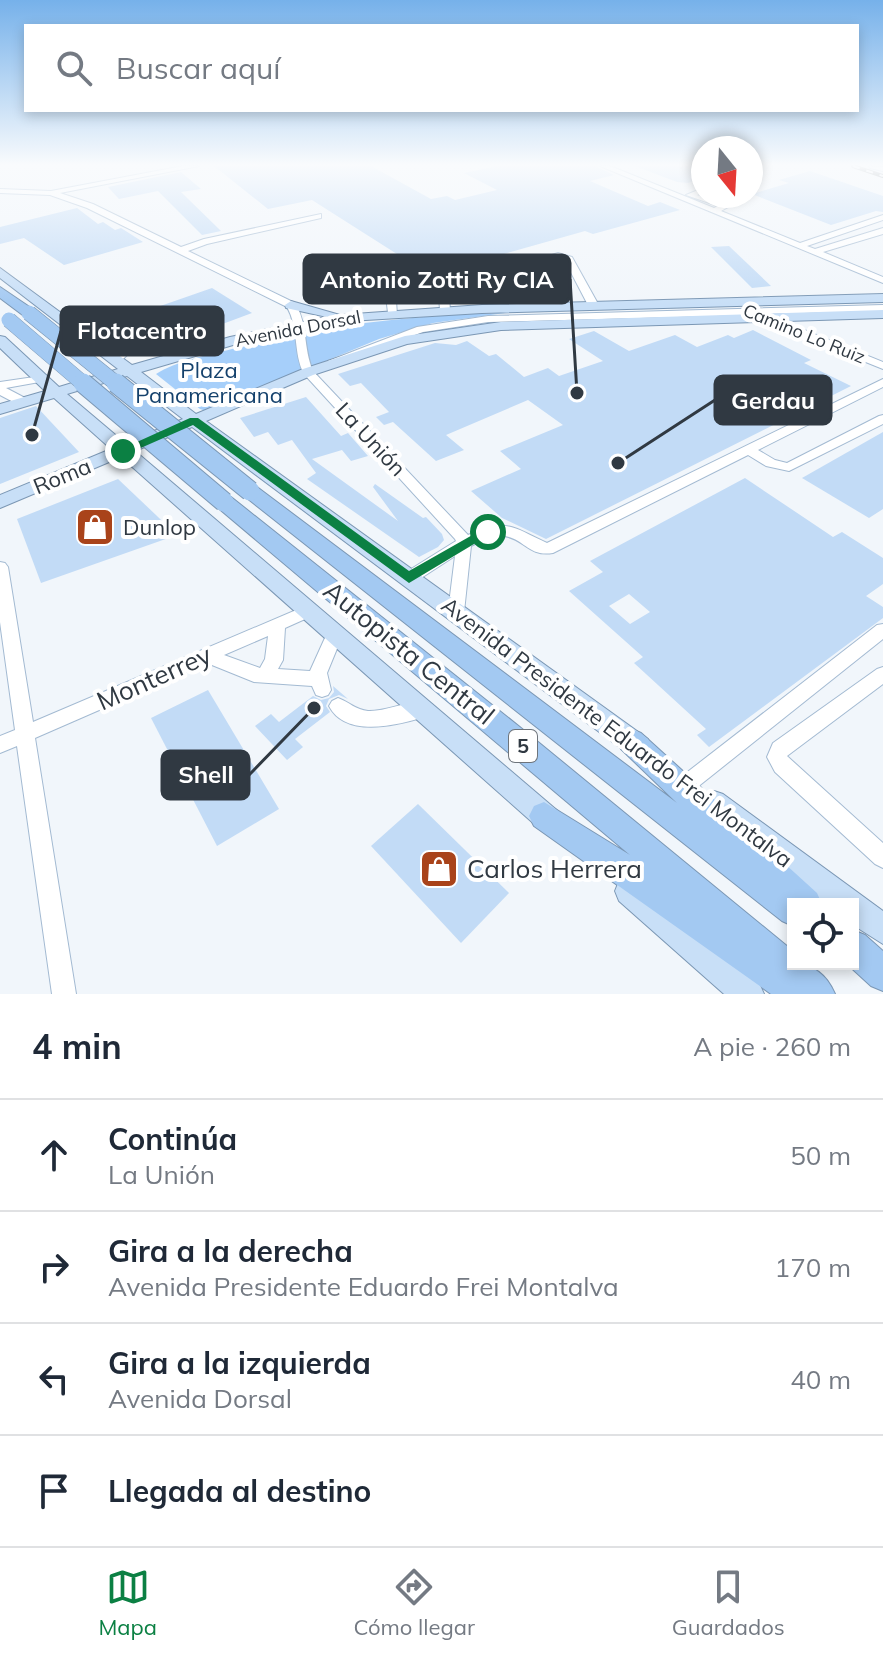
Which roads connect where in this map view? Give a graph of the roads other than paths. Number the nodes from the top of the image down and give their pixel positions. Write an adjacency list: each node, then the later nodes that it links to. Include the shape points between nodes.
1 (106, 212): 9 (street)
2 (717, 212): 8 (street)
3 (318, 216): 9 (street)
4 (883, 217): 8 (street)
5 (883, 231): 6 (street)
6 (861, 237): 7 (street); 10 (street)
7 (883, 245)
8 (799, 246): 10 (street)
9 (182, 250): 18 (street)
10 (814, 252): 13 (street)
11 (0, 272): 32 (main road, Avenida Presidente Eduardo Frei Montalva)
12 (373, 274): 24 (street, via 390,286)
13 (883, 280)
14 (443, 283): 22 (street)
15 (0, 291): 71 (highway, Autopista Central / 5, bridge)
16 (883, 298): 17 (main road, Avenida Dorsal)
17 (725, 302): 19 (main road, Avenida Dorsal); 23 (street, Camino Lo Ruiz)
18 (291, 305): 27 (main road); 29 (street, La Unión)
19 (593, 305): 20 (main road, Avenida Dorsal); 20 (street, via 569,259 558,256 512,271); 23 (street)
20 (523, 307): 22 (main road, Avenida Dorsal)
21 (883, 309): 23 (street); 25 (main road, Avenida Dorsal)
22 (445, 310): 24 (main road, Avenida Dorsal)
23 (750, 312): 25 (main road, Avenida Dorsal); 30 (street, Camino Lo Ruiz); 37 (main road, Avenida Dorsal, via 470,328 389,345)
24 (393, 313): 27 (main road, Avenida Dorsal)
25 (801, 316): 30 (main road, via 794,325)
26 (5, 317): 80 (highway, Autopista Central / 5, bridge)
27 (349, 317): 29 (main road, Avenida Dorsal)
28 (132, 320): 31 (street, via 153,331)
29 (298, 326): 35 (main road, Avenida Dorsal); 37 (street, La Unión, via 300,355)
30 (799, 332): 36 (street, Camino Lo Ruiz)
31 (142, 335): 32 (street); 35 (street)
32 (86, 338): 34 (main road, via 56,334 26,346); 35 (main road, Avenida Presidente Eduardo Frei Montalva)
33 (0, 340): 34 (main road)
34 (18, 356): 38 (main road)
35 (123, 365): 41 (main road, Avenida Dorsal); 45 (main road, Avenida Presidente Eduardo Frei Montalva)
36 (883, 366)
37 (308, 372): 45 (main road, Avenida Dorsal); 50 (street, La Unión, via 459,532)
38 (41, 379): 40 (street); 41 (main road)
39 (883, 382): 46 (street)
40 (0, 388): 42 (street)
41 (55, 392): 42 (main road, Avenida Dorsal); 47 (main road)
42 (23, 402): 43 (main road, Avenida Dorsal)
43 (0, 409)
44 (883, 419): 46 (street, via 789,467)
45 (194, 420): 47 (main road, Avenida Dorsal); 52 (main road, Avenida Presidente Eduardo Frei Montalva)
46 (748, 449): 50 (street, via 548,549 499,529)
47 (129, 456): 48 (main road, Roma); 49 (main road, via 118,466); 53 (main road)
48 (0, 502)
49 (0, 515)
50 (464, 544): 52 (street); 54 (street)
51 (0, 567): 63 (street)
52 (409, 578): 54 (main road, Avenida Presidente Eduardo Frei Montalva)
53 (308, 611): 55 (street, Monterrey); 57 (main road)
54 (456, 612): 64 (main road, Avenida Presidente Eduardo Frei Montalva)
55 (277, 624): 58 (street, Monterrey); 59 (street, via 274,660)
56 (883, 630): 66 (street)
57 (335, 634): 59 (street, via 320,668 320,684); 62 (main road)
58 (206, 655): 59 (street, via 254,675); 63 (street, Monterrey)
59 (266, 674)
60 (883, 674): 68 (street, via 780,749 777,757)
61 (338, 706): 62 (street, via 354,716 380,719)
62 (420, 710): 67 (main road)
63 (23, 735): 65 (street, Monterrey); 78 (street)
64 (631, 741): 66 (main road, Avenida Presidente Eduardo Frei Montalva); 69 (highway)
65 (0, 745)
66 (688, 783): 70 (main road, Avenida Presidente Eduardo Frei Montalva)
67 (544, 816): 77 (main road); 79 (highway)
68 (883, 857)
69 (800, 898)
70 (842, 898)
71 (787, 905)
72 (859, 911): 73 (main road, Avenida Presidente Eduardo Frei Montalva)
73 (883, 929)
74 (859, 953): 76 (highway)
75 (859, 961): 76 (highway)
76 (883, 977)
77 (735, 990)
78 (64, 994)
79 (800, 994)
80 (818, 994)

